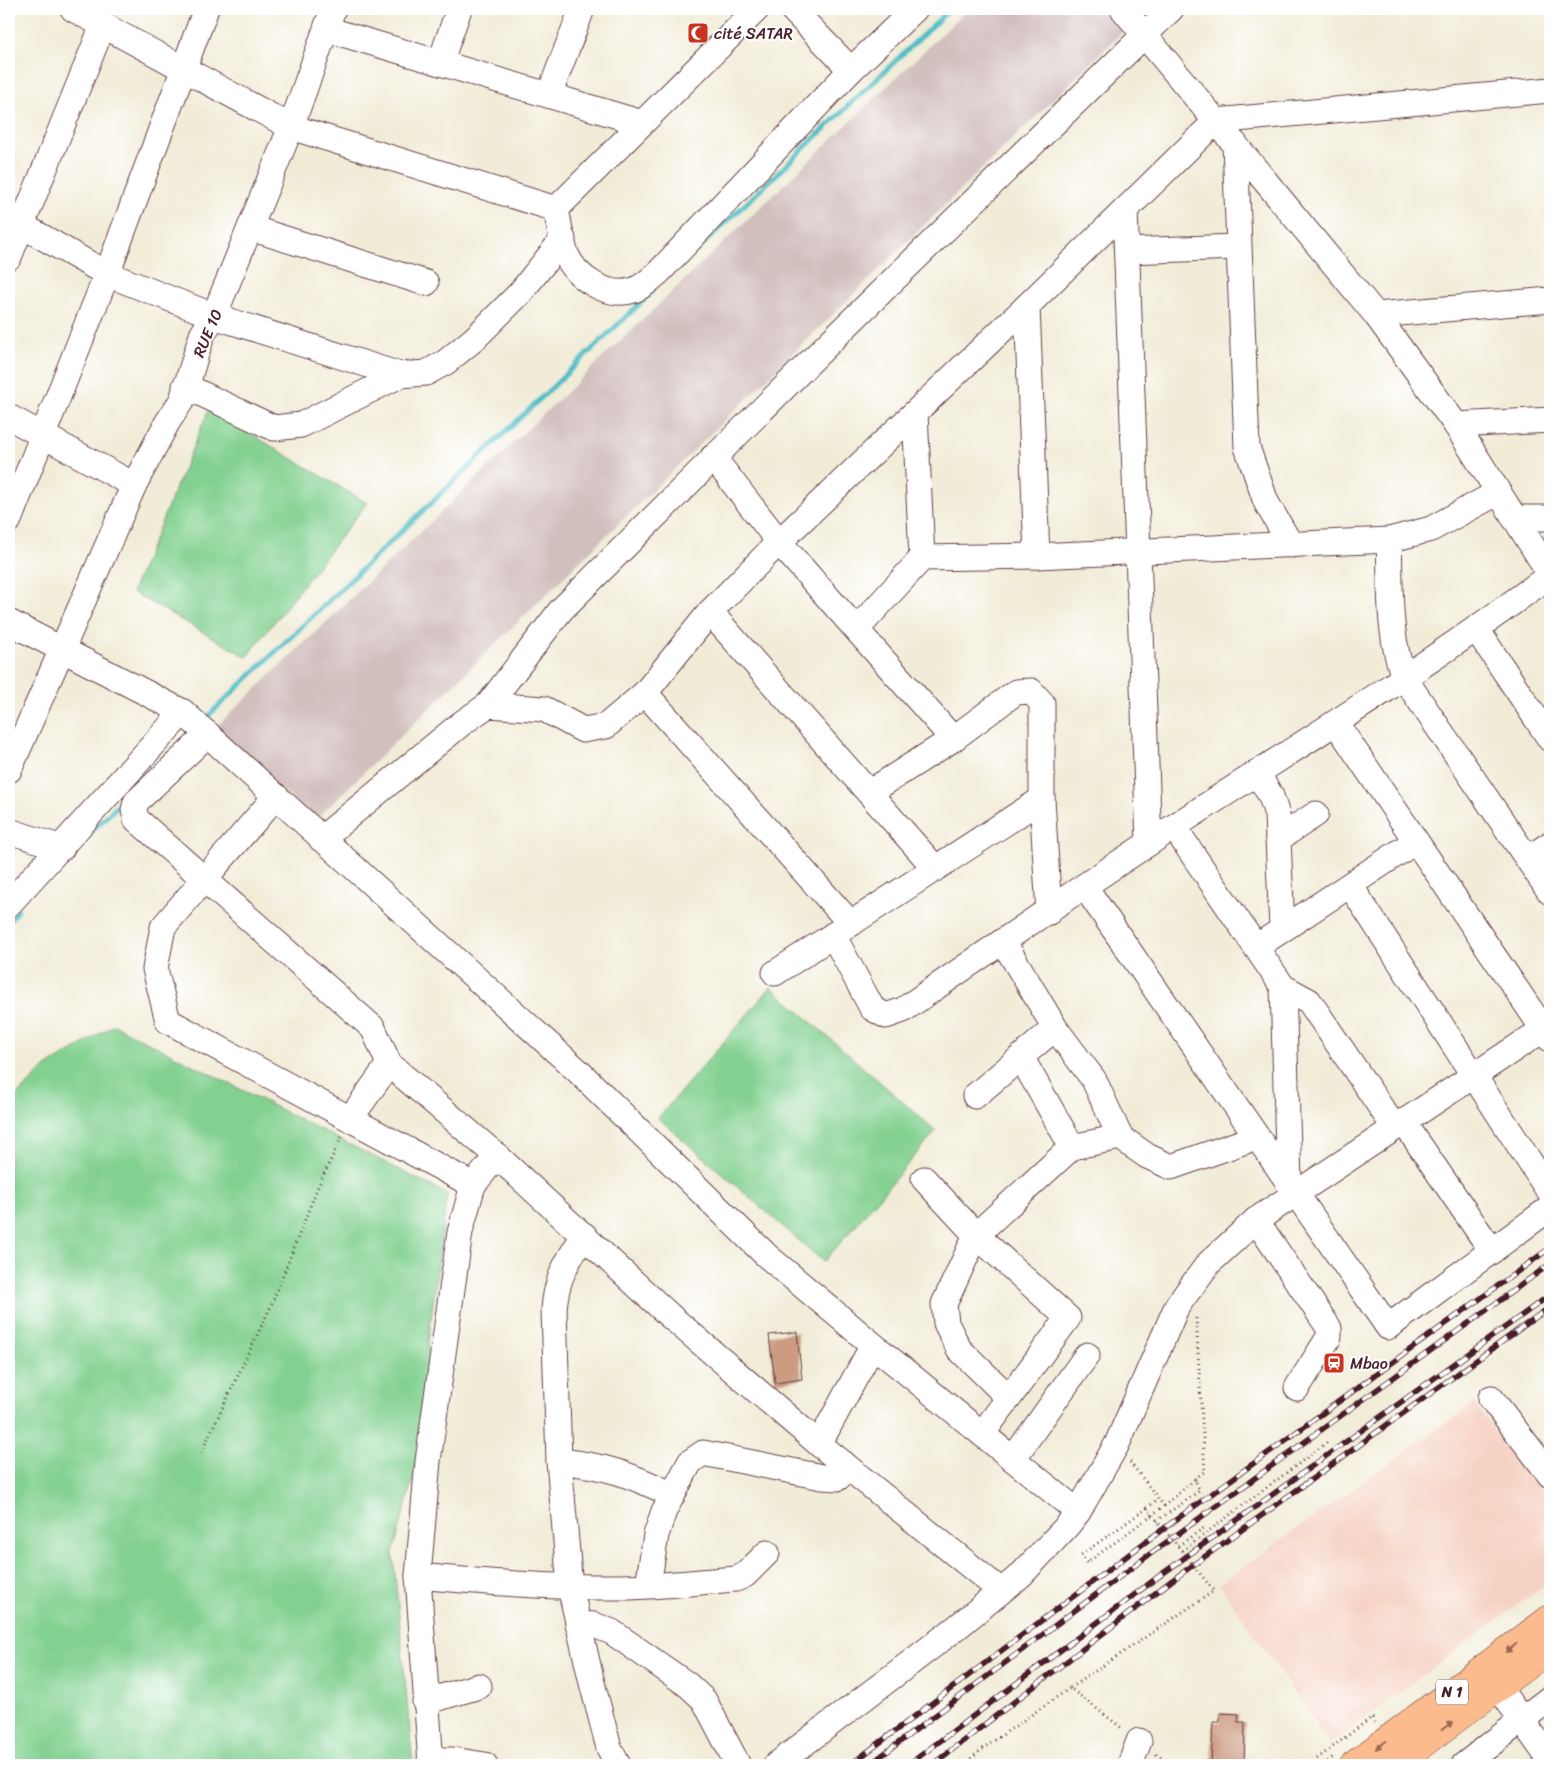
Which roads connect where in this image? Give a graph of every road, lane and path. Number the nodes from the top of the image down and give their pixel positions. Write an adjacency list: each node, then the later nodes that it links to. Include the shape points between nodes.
1 (206, 9): 13 (street)
2 (459, 9): 12 (street)
3 (582, 9): 16 (street)
4 (757, 9): 18 (street)
5 (792, 9): 14 (street)
6 (915, 9): 14 (street)
7 (1123, 9): 11 (street)
8 (1171, 9): 11 (street)
9 (91, 15): 13 (street); 23 (street)
10 (330, 19): 12 (street); 19 (street, RUE 10)
11 (1145, 33): 17 (street); 42 (street)
12 (440, 63): 16 (street)
13 (182, 67): 19 (street); 29 (street)
14 (852, 70): 25 (street, via 659,272 636,290 609,291 588,280 576,270 566,254)
15 (1550, 90): 17 (street)
16 (549, 95): 18 (street)
17 (1216, 121): 20 (street); 22 (street)
18 (642, 123): 21 (street)
19 (291, 127): 21 (street); 24 (street, RUE 10)
20 (1235, 144): 26 (street); 34 (street)
21 (556, 209): 25 (street)
22 (1126, 210): 27 (street); 32 (street)
23 (15, 222): 28 (street); 29 (street)
24 (250, 228): 30 (street); 33 (street, RUE 10)
25 (563, 239): 35 (street, via 520,293 474,339 446,362 426,373)
26 (1237, 247): 27 (street); 50 (street, via 1247,447 1266,502)
27 (1127, 251): 51 (street)
28 (9, 257)
29 (106, 274): 33 (street); 41 (street)
30 (426, 283)
31 (1550, 300): 34 (street)
32 (1028, 306): 37 (street); 52 (street)
33 (214, 316): 35 (street); 36 (street, RUE 10, via 202,335)
34 (1376, 316): 40 (street)
35 (400, 375): 36 (street, via 302,425 286,428 274,428)
36 (186, 386): 43 (street, RUE 10, via 182,400)
37 (915, 413): 49 (street); 53 (street)
38 (9, 417): 41 (street)
39 (1550, 420): 40 (street)
40 (1456, 425): 44 (street)
41 (44, 436): 43 (street); 47 (street)
42 (713, 457): 49 (street); 62 (street, via 560,610)
43 (134, 485): 59 (street, RUE 10)
44 (1497, 493): 45 (street); 48 (street, via 1431,529)
45 (1514, 518): 46 (street); 54 (street)
46 (1550, 518)
47 (9, 520)
48 (1389, 540): 50 (street); 60 (street, via 1394,644)
49 (779, 542): 55 (street); 57 (street)
50 (1291, 545): 51 (street)
51 (1140, 552): 52 (street); 80 (street)
52 (1037, 556): 53 (street)
53 (922, 558): 57 (street)
54 (1550, 575): 58 (street)
55 (710, 612): 61 (street); 71 (street)
56 (9, 622): 59 (street)
57 (857, 629): 66 (street)
58 (1477, 630): 60 (street); 67 (street)
59 (62, 648): 63 (street); 68 (street, RUE 10)
60 (1404, 679): 64 (street); 83 (street)
61 (645, 693): 62 (street, via 606,726 583,730 544,709); 91 (street)
62 (488, 705): 77 (street)
63 (183, 712): 65 (street); 82 (street)
64 (1336, 723): 70 (street); 79 (street)
65 (208, 734): 72 (street); 85 (street, via 136,802 134,810 136,819)
66 (953, 739): 71 (street); 73 (street, via 1016,692 1031,691 1042,703)
67 (1550, 739)
68 (14, 744): 69 (street, RUE 10)
69 (9, 770)
70 (1258, 773): 75 (street); 78 (street, via 1277,815)
71 (870, 792): 84 (street)
72 (276, 796): 77 (street); 85 (street)
73 (1042, 798): 84 (street); 90 (street)
74 (1316, 814): 78 (street)
75 (1174, 827): 80 (street); 94 (street)
76 (9, 831): 82 (street)
77 (321, 839): 119 (street, via 578,1072 766,1255)
78 (1278, 839): 92 (street)
79 (1416, 842): 86 (street); 98 (street)
80 (1149, 843): 87 (street)
81 (1550, 844): 83 (street)
82 (62, 848): 89 (street)
83 (1528, 859): 88 (street)
84 (935, 868): 91 (street)
85 (203, 878): 100 (street, via 373,1028); 103 (street, via 163,927 155,969 168,1021)
86 (1350, 885): 92 (street); 101 (street)
87 (1085, 887): 90 (street); 106 (street)
88 (1550, 892)
89 (9, 904)
90 (1049, 912): 93 (street)
91 (842, 929): 93 (street, via 872,1008 886,1016 903,1010); 95 (street)
92 (1282, 929): 94 (street)
93 (1003, 941): 97 (street)
94 (1256, 947): 96 (street)
95 (775, 973)
96 (1283, 987): 104 (street, via 1309,1002); 111 (street)
97 (1055, 1028): 99 (street); 105 (street, via 1094,1080)
98 (1548, 1031): 101 (street)
99 (1021, 1057): 102 (street); 107 (street)
100 (389, 1064): 103 (street); 108 (street)
101 (1474, 1075): 104 (street); 112 (street)
102 (975, 1096)
103 (350, 1119): 110 (street); 128 (path, via 317,1189 270,1308)
104 (1399, 1124): 111 (street); 117 (street)
105 (1120, 1137): 106 (street, via 1171,1168); 107 (street)
106 (1257, 1137): 111 (street)
107 (1072, 1147): 116 (street)
108 (497, 1156): 110 (street); 115 (street)
109 (924, 1179): 116 (street)
110 (474, 1185): 144 (street, via 460,1232 449,1303 428,1462)
111 (1292, 1188): 114 (street); 117 (street, via 1388,1327)
112 (1550, 1194)
113 (1550, 1208): 117 (street)
114 (1256, 1220): 118 (street, via 1208,1264); 121 (street, via 1329,1328 1329,1337)
115 (584, 1235): 126 (street, via 670,1316); 130 (street, via 563,1268 556,1288 554,1310)
116 (976, 1235): 122 (street, via 944,1304 946,1323 959,1349); 122 (street, via 1068,1318)
117 (1492, 1251)
118 (1183, 1298): 127 (street); 133 (path, via 1196,1307 1204,1471)
119 (873, 1345): 124 (street); 126 (street)
120 (1087, 1354): 129 (street)
121 (1297, 1388)
122 (1009, 1398): 124 (street)
123 (1490, 1398): 132 (street)
124 (982, 1434): 129 (street)
125 (1329, 1441): 142 (path)
126 (819, 1444): 131 (street)
127 (1117, 1444): 135 (path); 138 (street)
128 (201, 1453)
129 (1013, 1459): 138 (street)
130 (560, 1462): 134 (street, via 613,1469); 146 (street)
131 (843, 1463): 134 (street, via 838,1478 822,1477 703,1454 690,1462); 147 (street)
132 (1550, 1476)
133 (1195, 1479): 136 (path); 139 (path, via 1199,1491)
134 (671, 1494): 145 (street, via 656,1536)
135 (1158, 1499): 136 (path); 137 (path)
136 (1164, 1506): 137 (path, bridge, via 1087,1563 1081,1555)
137 (1147, 1508): 139 (path, bridge)
138 (1078, 1512): 147 (street, via 1046,1550)
139 (1157, 1520): 141 (path, bridge)
140 (1205, 1527): 141 (path)
141 (1178, 1546): 142 (path, bridge)
142 (1182, 1551): 152 (path, bridge, via 1214,1591)
143 (768, 1553): 145 (street, via 745,1575 736,1579)
144 (418, 1576): 146 (street); 155 (street)
145 (648, 1585): 146 (street)
146 (570, 1587): 149 (street)
147 (1001, 1591): 163 (street)
148 (1550, 1619): 167 (highway, N 1, one-way to 167)
149 (578, 1624): 161 (street, via 609,1748); 162 (street, via 594,1625 612,1632 688,1685 704,1700)
150 (1550, 1648): 153 (highway, N 1)
151 (478, 1686): 155 (street)
152 (1070, 1688): 157 (path); 164 (path)
153 (1499, 1688): 156 (street); 168 (highway, N 1, one-way to 153)
154 (1550, 1698): 156 (street)
155 (425, 1702): 159 (street)
156 (1521, 1720): 158 (street); 169 (street)
157 (1139, 1741): 165 (street); 166 (path)
158 (1550, 1760)
159 (431, 1763): 160 (street, via 453,1760)
160 (485, 1765)
161 (618, 1765)
162 (738, 1765)
163 (776, 1765)
164 (963, 1765)
165 (1130, 1765)
166 (1171, 1765)
167 (1354, 1765)
168 (1394, 1765)
169 (1464, 1765)

